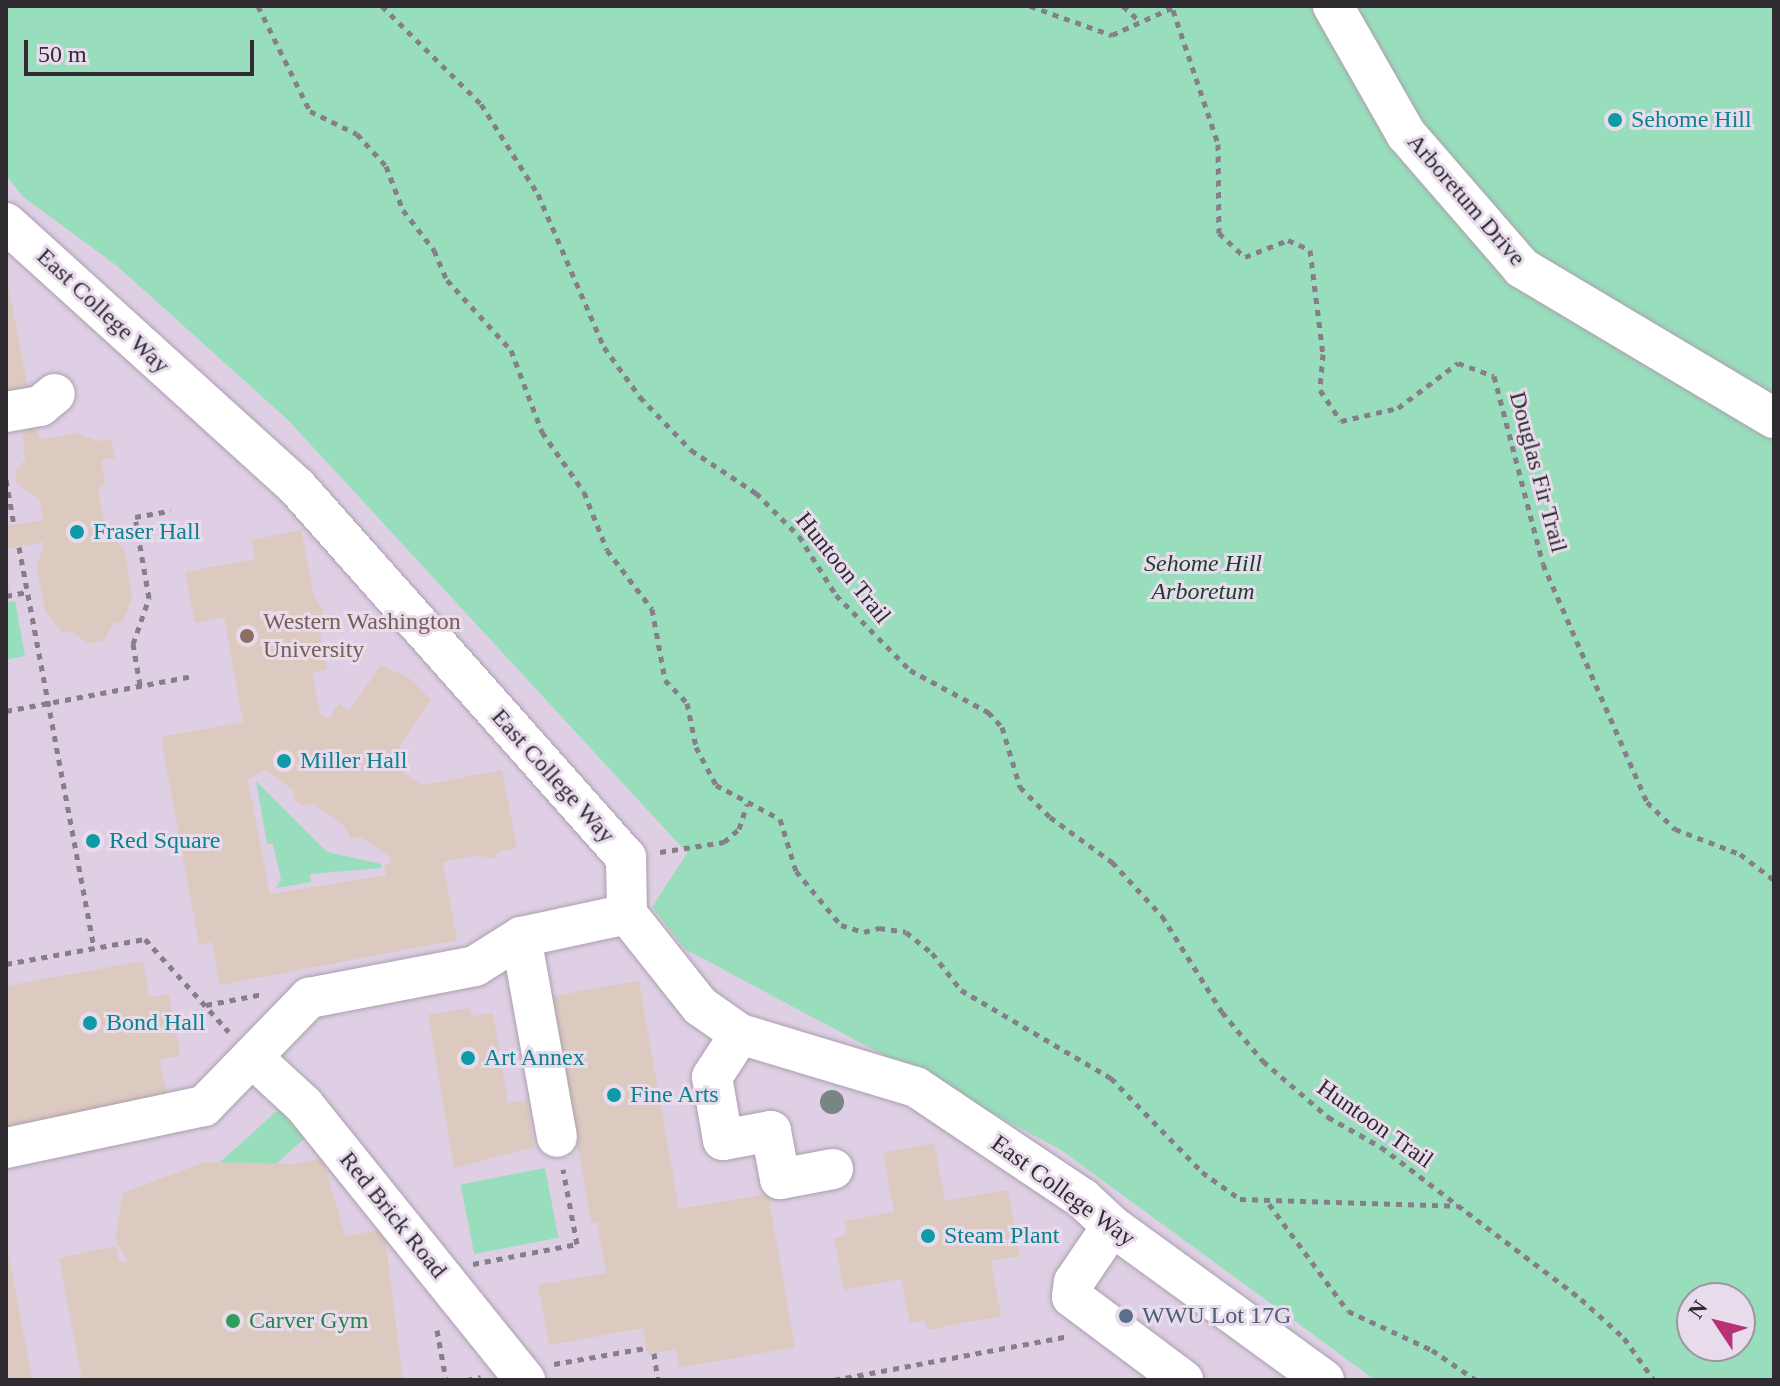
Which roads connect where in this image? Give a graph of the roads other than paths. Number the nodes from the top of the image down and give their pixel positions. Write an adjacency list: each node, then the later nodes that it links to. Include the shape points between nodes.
1 (1333, 6): 5 (street, Arboretum Drive, via 1406,134 1522,268)
2 (6, 223): 6 (street, East College Way, via 297,487 626,857)
3 (55, 394): 4 (street, via 40,406)
4 (6, 412)
5 (1774, 418)
6 (627, 914): 7 (street); 8 (street, East College Way, via 700,1006)
7 (521, 937): 9 (street, via 475,966 309,998); 10 (street)
8 (740, 1034): 12 (street, via 712,1077 723,1140 771,1131 780,1179); 13 (street, East College Way, via 916,1087 1082,1198)
9 (240, 1044): 11 (street, via 204,1106); 14 (street, Red Brick Road, via 304,1105)
10 (557, 1137)
11 (6, 1148)
12 (833, 1169)
13 (1112, 1226): 15 (street, via 1074,1282 1072,1297); 16 (street, East College Way)
14 (542, 1372)
15 (1183, 1380)
16 (1324, 1380)

